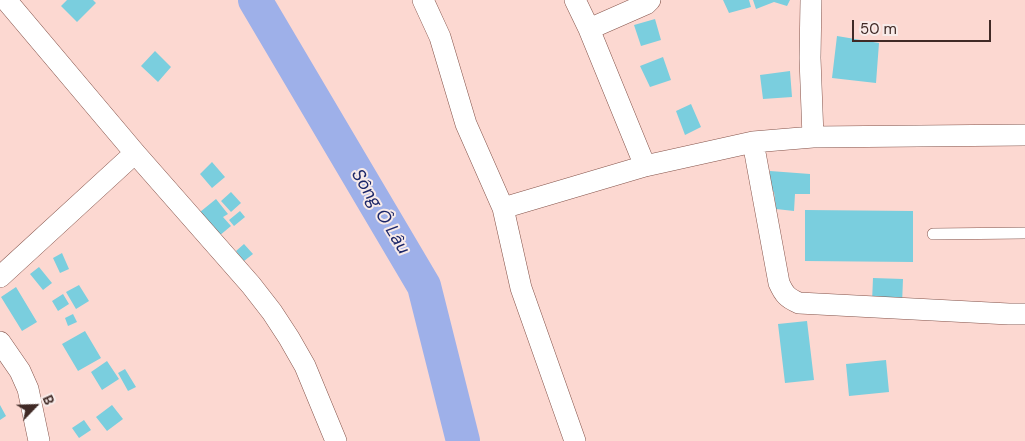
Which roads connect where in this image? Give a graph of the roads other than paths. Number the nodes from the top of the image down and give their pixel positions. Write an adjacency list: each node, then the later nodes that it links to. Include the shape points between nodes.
1 (6, 0): 10 (street)
2 (423, 0): 12 (street, via 440,37 466,124)
3 (575, 0): 6 (street)
4 (650, 0): 6 (street)
5 (810, 0): 8 (street)
6 (589, 29): 11 (street)
7 (1025, 135): 8 (street)
8 (813, 137): 9 (street)
9 (753, 142): 11 (street); 16 (street, via 779,283 791,300)
10 (135, 153): 15 (street); 18 (street, via 272,312 304,366)
11 (645, 166): 12 (street)
12 (503, 208): 20 (street, via 521,288)
13 (1025, 233): 14 (lane)
14 (933, 234)
15 (0, 277)
16 (1025, 314)
17 (0, 342): 19 (street, via 28,389)
18 (335, 440)
19 (39, 441)
20 (575, 441)

